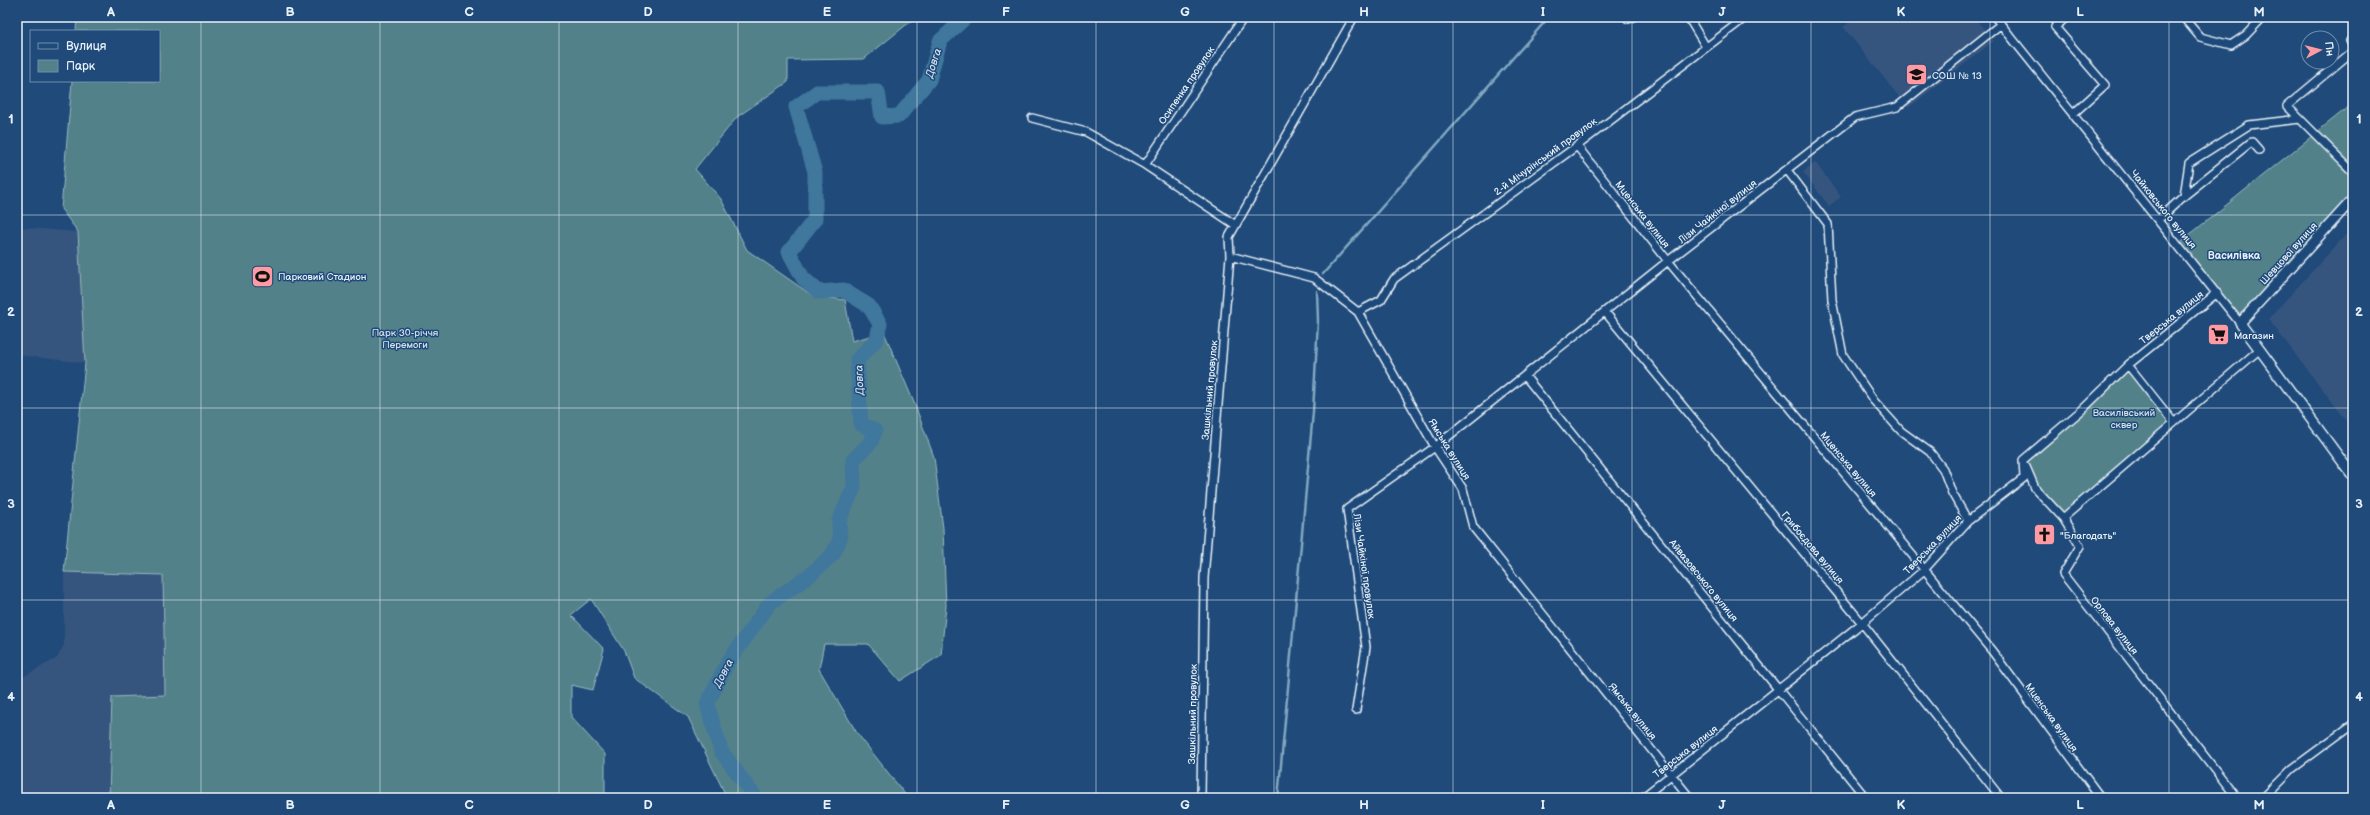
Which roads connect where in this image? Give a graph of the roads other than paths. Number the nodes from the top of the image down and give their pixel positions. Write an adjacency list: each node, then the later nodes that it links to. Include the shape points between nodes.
1 (1244, 17): 19 (street, Осипенка провулок)
2 (1354, 17): 25 (street, Зашкільний провулок)
3 (1688, 17): 12 (street)
4 (1746, 17): 12 (street, 2-й Мічурінський провулок)
5 (1995, 17): 9 (street, Чайковського вулиця)
6 (2067, 17): 14 (street, via 2055,27 2105,86)
7 (2183, 17): 8 (street, via 2200,36 2231,45)
8 (2263, 17)
9 (2001, 24): 14 (street, Чайковського вулиця); 20 (street, Лізи Чайкіної вулиця, via 1897,107 1855,117)
10 (2353, 38): 11 (street, via 2350,41)
11 (2353, 46)
12 (1706, 47): 17 (street, 2-й Мічурінський провулок)
13 (2353, 51): 16 (street, via 2287,106)
14 (2073, 114): 24 (street, Чайковського вулиця)
15 (1032, 118): 19 (street, via 1086,132)
16 (2300, 119): 21 (street); 22 (street, via 2250,125 2202,153 2189,163)
17 (1577, 146): 27 (street, Мценська вулиця); 29 (street, 2-й Мічурінський провулок, via 1394,279 1381,300)
18 (2259, 150): 22 (street, via 2252,142)
19 (1145, 165): 25 (street)
20 (1787, 170): 27 (street, Лізи Чайкіної вулиця); 40 (street, via 1828,224 1832,300 1843,355 1874,401 1901,431 1930,452 1943,469 1952,493)
21 (2353, 172)
22 (2184, 196): 24 (street)
23 (2353, 199): 31 (street, Шевцової вулиця)
24 (2158, 220): 28 (street, Чайковського вулиця)
25 (1234, 224): 26 (street, Зашкільний провулок, via 1228,237)
26 (1230, 256): 29 (street, Ямська вулиця, via 1314,278); 47 (street, Зашкільний провулок, via 1204,578)
27 (1668, 261): 30 (street, Лізи Чайкіної вулиця); 41 (street, Мценська вулиця)
28 (2217, 294): 31 (street, Чайковського вулиця); 33 (street, Тверська вулиця)
29 (1358, 312): 36 (street, Ямська вулиця)
30 (1605, 312): 34 (street, Лізи Чайкіної вулиця); 42 (street, Грибоєдова вулиця)
31 (2240, 323): 32 (street, Чайковського вулиця)
32 (2260, 349): 35 (street); 38 (street, Чайковського вулиця)
33 (2128, 365): 35 (street); 37 (street, Тверська вулиця, via 2083,409)
34 (1525, 376): 36 (street, Лізи Чайкіної вулиця); 43 (street, Айвазовського вулиця)
35 (2174, 423): 39 (street)
36 (1436, 447): 44 (street, Лізи Чайкіної провулок, via 1347,509 1366,647); 46 (street, Ямська вулиця, via 1463,489 1473,527)
37 (2023, 460): 39 (street, Орлова вулиця, via 2035,488); 40 (street, Тверська вулиця, via 2024,478)
38 (2353, 476)
39 (2063, 518): 53 (street, Орлова вулиця, via 2080,546 2063,574)
40 (1968, 522): 41 (street, Тверська вулиця)
41 (1924, 570): 42 (street, Тверська вулиця); 52 (street, Мценська вулиця, via 1992,651)
42 (1862, 623): 43 (street, Тверська вулиця); 51 (street, Грибоєдова вулиця)
43 (1780, 688): 46 (street, Тверська вулиця); 50 (street, Айвазовського вулиця)
44 (1356, 710)
45 (2353, 724): 54 (street, via 2292,769)
46 (1671, 775): 48 (street, Тверська вулиця); 49 (street, Ямська вулиця)
47 (1201, 798)
48 (1642, 798)
49 (1690, 798)
50 (1866, 798)
51 (2001, 798)
52 (2101, 798)
53 (2237, 798)
54 (2263, 798)

